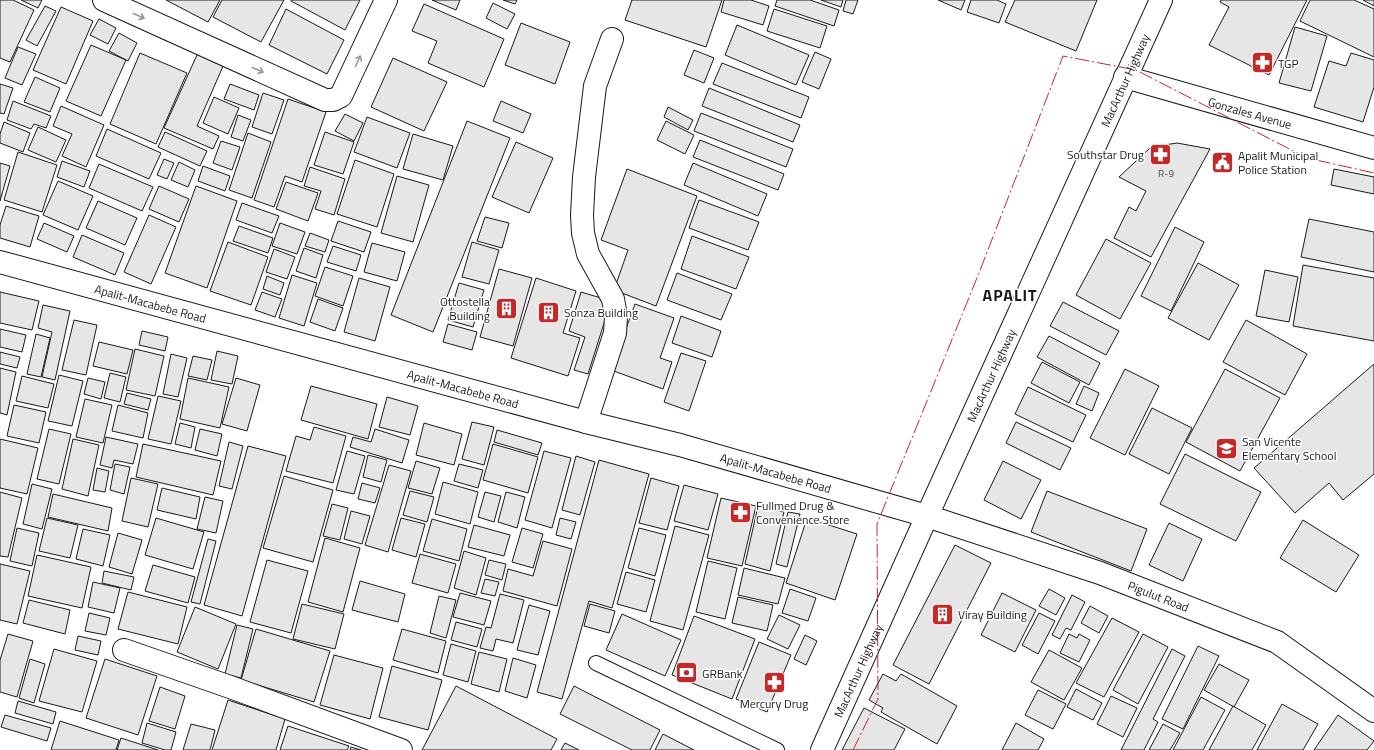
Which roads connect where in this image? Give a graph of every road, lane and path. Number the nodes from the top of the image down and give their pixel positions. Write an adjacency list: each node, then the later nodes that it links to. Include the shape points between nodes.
1 (104, 0): 2 (main road, one-way to 2, via 325,100 341,96)
2 (386, 0)
3 (1161, 0): 5 (main road, MacArthur Highway)
4 (612, 39): 8 (main road, via 595,86 582,215 588,254 613,300 616,316 615,333)
5 (1125, 77): 6 (main road, Gonzales Avenue); 9 (main road, MacArthur Highway)
6 (1374, 148)
7 (0, 262): 8 (main road, Apalit-Macabebe Road)
8 (586, 422): 9 (main road, Apalit-Macabebe Road, via 680,445)
9 (927, 516): 12 (main road, Pigulut Road, via 1100,573 1277,642); 15 (main road, MacArthur Highway)
10 (124, 650): 13 (main road)
11 (596, 663): 14 (lane)
12 (1374, 711)
13 (401, 750)
14 (777, 750)
15 (822, 750)

